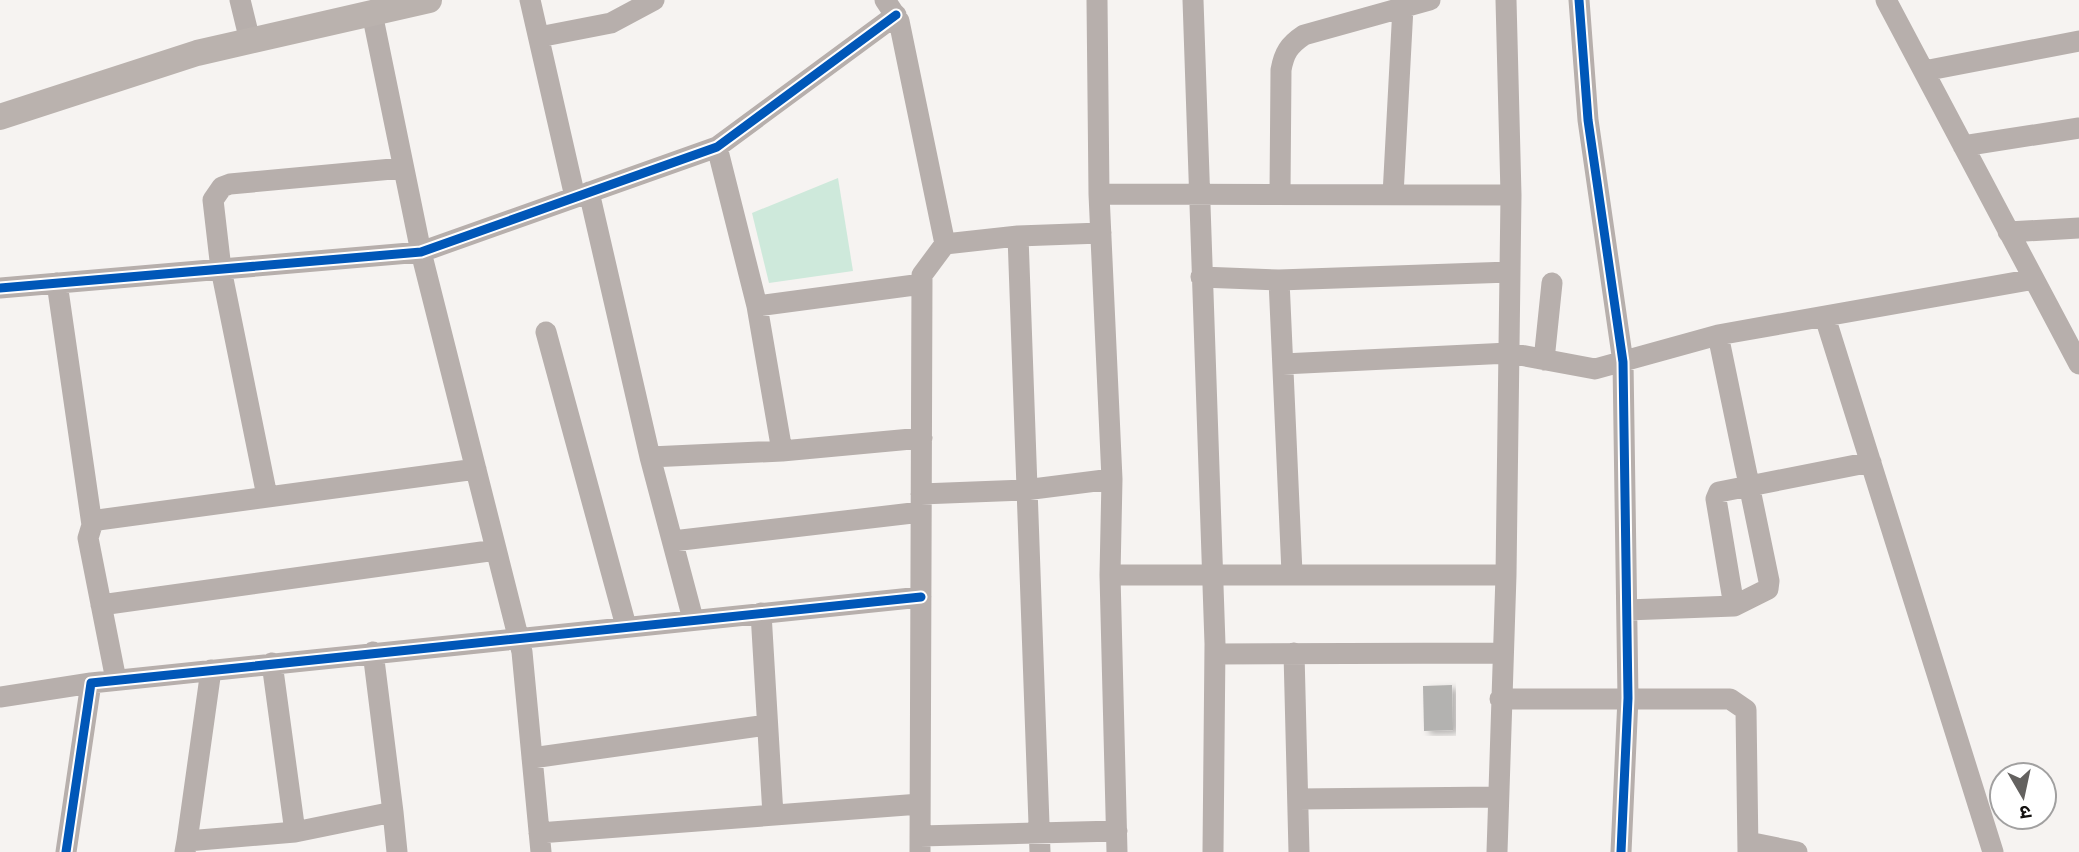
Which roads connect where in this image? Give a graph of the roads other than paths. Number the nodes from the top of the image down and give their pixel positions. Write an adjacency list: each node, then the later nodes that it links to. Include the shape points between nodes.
1 (240, 0): 15 (street)
2 (429, 0): 13 (main road)
3 (530, 0): 14 (street)
4 (654, 0): 14 (street, via 611,23)
5 (1097, 0): 24 (street)
6 (1193, 0): 23 (street)
7 (1430, 0): 11 (street)
8 (1506, 0): 28 (street)
9 (1579, 0): 50 (street, via 1588,120)
10 (1886, 0): 17 (street)
11 (1403, 7): 25 (street, via 1304,35 1284,53 1280,70); 27 (street)
12 (890, 8): 21 (street); 33 (street, via 899,21)
13 (372, 13): 15 (main road); 22 (street)
14 (538, 37): 26 (street)
15 (250, 41): 18 (main road, via 197,53)
16 (2079, 41): 17 (street)
17 (1924, 71): 20 (street)
18 (0, 117)
19 (2079, 128): 20 (street)
20 (1963, 146): 30 (street)
21 (717, 147): 26 (street); 44 (street)
22 (404, 168): 34 (street); 35 (street, via 222,187 212,207)
23 (1198, 193): 24 (street); 25 (street); 37 (street)
24 (1099, 194): 31 (street)
25 (1280, 194): 27 (street)
26 (582, 195): 34 (street); 55 (street)
27 (1393, 195): 28 (street)
28 (1511, 195): 36 (street)
29 (2079, 228): 30 (street)
30 (2008, 232): 39 (street)
31 (1101, 233): 32 (street); 58 (street)
32 (1018, 236): 33 (street); 60 (street)
33 (944, 244): 42 (street, via 922,275)
34 (421, 252): 35 (street); 57 (street)
35 (221, 269): 40 (street); 61 (street)
36 (1510, 272): 38 (street); 48 (street)
37 (1201, 277): 38 (street); 67 (street)
38 (1279, 279): 51 (street)
39 (2034, 279): 45 (street); 52 (street)
40 (57, 283): 43 (street); 63 (street)
41 (1552, 283): 49 (street)
42 (922, 284): 44 (street); 53 (street)
43 (0, 288)
44 (757, 306): 54 (street)
45 (1825, 317): 47 (street); 56 (street)
46 (546, 332): 76 (street)
47 (1718, 335): 50 (street); 59 (street)
48 (1509, 353): 49 (street); 51 (street); 69 (street)
49 (1544, 360): 50 (street, via 1595,369)
50 (1623, 362): 73 (street)
51 (1283, 364): 66 (street)
52 (2079, 364)
53 (922, 438): 54 (street); 62 (street)
54 (782, 451): 55 (street)
55 (650, 457): 64 (street)
56 (1871, 462): 59 (street); 111 (street)
57 (476, 469): 61 (street); 65 (street)
58 (1112, 479): 60 (street); 68 (street)
59 (1751, 485): 72 (street, via 1768,589); 72 (street, via 1716,496)
60 (1025, 490): 62 (street); 99 (street)
61 (267, 496): 63 (street, via 107,516)
62 (921, 503): 64 (street); 70 (street)
63 (92, 525): 71 (street, via 88,538)
64 (673, 541): 75 (street)
65 (496, 550): 71 (street); 77 (street)
66 (1292, 573): 67 (street); 69 (street)
67 (1212, 574): 68 (street); 81 (street)
68 (1110, 575): 96 (street)
69 (1506, 575): 80 (street)
70 (921, 597): 74 (street); 93 (street)
71 (101, 606): 84 (street)
72 (1734, 606): 73 (street)
73 (1627, 610): 87 (street)
74 (761, 613): 75 (street); 89 (street)
75 (693, 619): 76 (street)
76 (626, 626): 77 (street)
77 (518, 636): 78 (street); 90 (street)
78 (373, 652): 82 (street); 94 (street)
79 (1294, 653): 80 (street); 81 (street); 92 (street)
80 (1501, 653): 88 (street)
81 (1215, 654): 106 (street)
82 (272, 663): 83 (street); 97 (street)
83 (211, 670): 84 (street); 101 (street)
84 (116, 680): 85 (street)
85 (91, 683): 86 (street); 103 (street)
86 (0, 697)
87 (1628, 698): 88 (street); 102 (street, via 1730,699 1746,710); 109 (street)
88 (1500, 699): 91 (street)
89 (767, 725): 90 (street); 95 (street)
90 (532, 758): 98 (street)
91 (1498, 797): 92 (street); 108 (street)
92 (1297, 799): 107 (street)
93 (920, 804): 95 (street); 100 (street)
94 (393, 812): 97 (street); 104 (street)
95 (773, 815): 98 (street)
96 (1117, 831): 99 (street); 105 (street)
97 (295, 832): 101 (street)
98 (540, 843)
99 (1040, 843): 100 (street)
100 (920, 844)
101 (186, 846)
102 (1748, 847): 110 (street)
103 (66, 852)
104 (397, 852)
105 (1117, 852)
106 (1213, 852)
107 (1299, 852)
108 (1497, 852)
109 (1621, 852)
110 (1797, 852)
111 (1993, 852)

